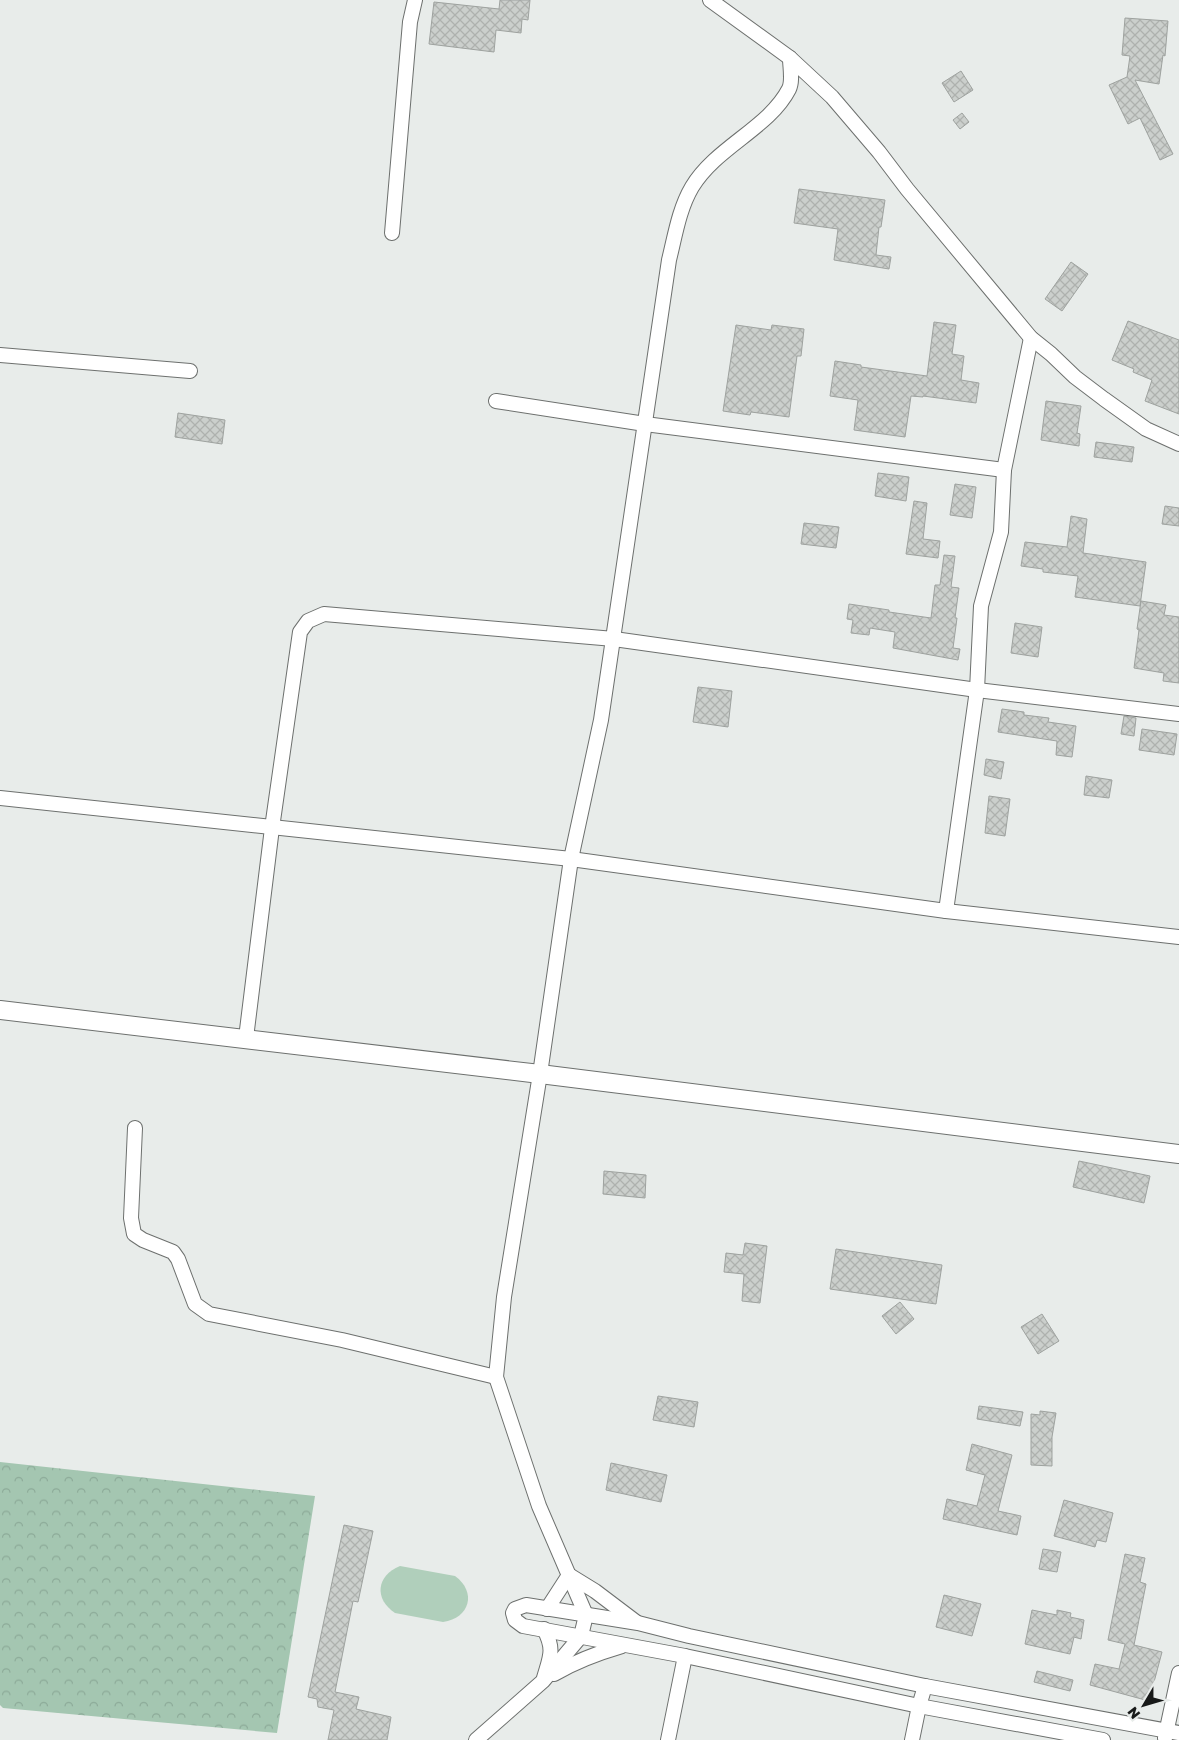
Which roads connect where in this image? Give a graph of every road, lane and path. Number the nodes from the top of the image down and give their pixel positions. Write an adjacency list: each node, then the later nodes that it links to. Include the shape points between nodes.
1 (415, 0): 4 (street, via 410,22)
2 (710, 0): 3 (street)
3 (790, 58): 5 (street, via 832,96); 9 (street, via 790,87 772,111 714,159 692,187 680,212 669,260)
4 (392, 233)
5 (1031, 338): 10 (street, via 1074,377 1111,404 1146,429); 11 (street)
6 (0, 355): 7 (street)
7 (190, 371)
8 (496, 401): 9 (street)
9 (645, 424): 11 (street); 12 (street)
10 (1179, 444)
11 (1004, 470): 13 (street, via 1001,532 981,606)
12 (614, 639): 13 (street); 16 (street, via 324,614 308,621 300,632); 17 (street, via 601,720)
13 (977, 690): 14 (street); 18 (street)
14 (1179, 714)
15 (0, 798): 16 (street)
16 (272, 828): 17 (street); 21 (street)
17 (571, 859): 18 (street); 22 (street)
18 (946, 911): 19 (street)
19 (1179, 937)
20 (0, 1010): 21 (street)
21 (246, 1038): 22 (street)
22 (540, 1074): 24 (street); 25 (street, via 504,1297)
23 (135, 1128): 25 (street, via 131,1218 134,1234 173,1252 195,1304 209,1314 342,1340)
24 (1179, 1154)
25 (496, 1378): 26 (street, via 539,1506)
26 (569, 1575): 27 (street); 28 (street); 29 (street)
27 (547, 1609): 28 (street); 30 (street, via 526,1605 513,1613 515,1620 523,1626)
28 (586, 1615): 29 (street); 31 (street)
29 (638, 1623): 34 (street)
30 (544, 1629): 31 (street); 36 (street, via 551,1650)
31 (581, 1636): 32 (street); 36 (street)
32 (627, 1645): 33 (street); 36 (street, via 597,1653)
33 (685, 1656): 37 (street); 44 (street)
34 (821, 1664): 37 (street); 38 (street)
35 (1179, 1673): 42 (street)
36 (543, 1681): 43 (street)
37 (818, 1685): 39 (street)
38 (925, 1686): 39 (street); 40 (street)
39 (919, 1706): 41 (street); 45 (street)
40 (1064, 1712): 41 (street); 42 (street)
41 (1061, 1732): 46 (street)
42 (1170, 1735)
43 (476, 1740)
44 (668, 1740)
45 (912, 1740)
46 (1103, 1740)

